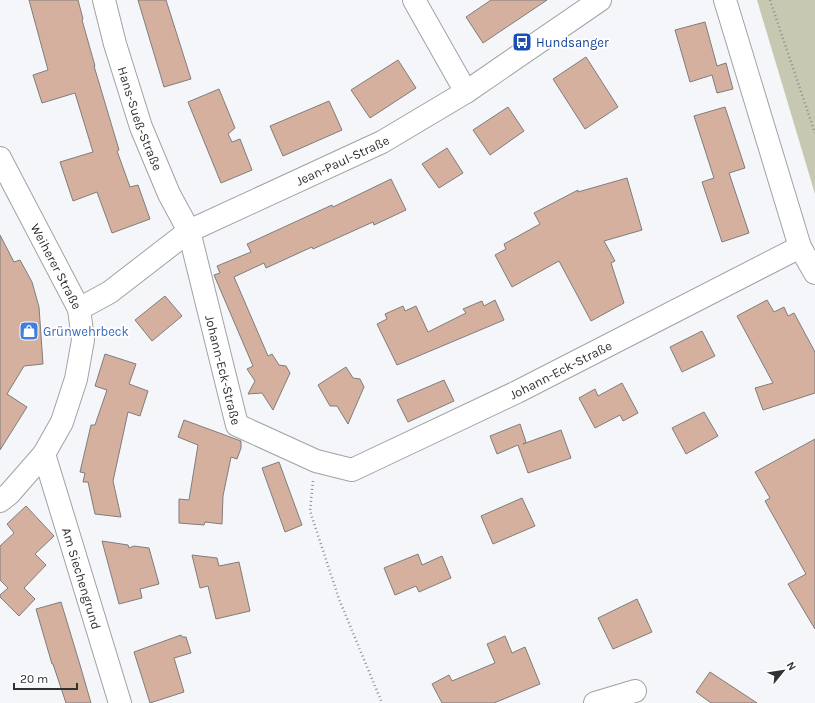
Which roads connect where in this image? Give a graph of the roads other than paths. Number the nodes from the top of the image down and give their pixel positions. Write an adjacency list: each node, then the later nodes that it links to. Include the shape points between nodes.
1 (104, 0): 7 (street, Hans-Sueß-Straße, via 141,127 169,194)
2 (414, 0): 5 (street)
3 (600, 0): 5 (street, Jean-Paul-Straße)
4 (724, 0): 8 (street)
5 (466, 92): 7 (street, Jean-Paul-Straße, via 382,142)
6 (0, 158): 10 (street, Weiherer Straße)
7 (189, 231): 8 (street, Johann-Eck-Straße, via 237,425 316,461 352,470 517,392); 10 (street, Jean-Paul-Straße, via 110,292)
8 (800, 248): 9 (street)
9 (815, 272)
10 (79, 308): 11 (street, Weiherer Straße, via 82,340 76,379 62,422)
11 (44, 454): 12 (street, Weiherer Straße); 14 (street, Am Siechengrund)
12 (0, 501)
13 (635, 691): 15 (street)
14 (120, 703)
15 (595, 703)

